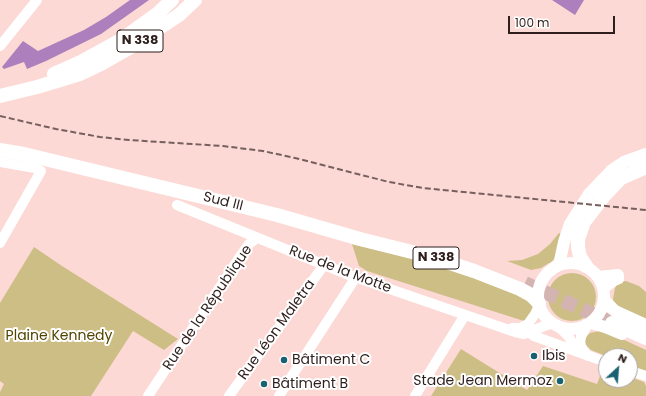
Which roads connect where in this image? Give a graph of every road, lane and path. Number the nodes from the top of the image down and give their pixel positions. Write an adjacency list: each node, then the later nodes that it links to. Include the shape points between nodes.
1 (37, 0): 4 (street)
2 (172, 0): 5 (highway, via 120,40 81,62)
3 (195, 0): 5 (highway, N 338, via 179,15 101,64 80,74 37,87)
4 (0, 46)
5 (0, 94)
6 (0, 150): 12 (highway, Sud III / N 338, via 119,176)
7 (646, 154): 11 (main road, via 624,162 612,170 589,194)
8 (0, 162): 14 (street, via 41,171)
9 (646, 166): 11 (highway, via 621,178)
10 (177, 205): 13 (street, Rue de la Motte)
11 (577, 223): 16 (main road, via 564,242); 17 (highway, via 580,257)
12 (326, 229): 20 (highway, via 332,226 431,250 476,263); 22 (highway, N 338, via 468,269 520,289 531,295)
13 (257, 238): 15 (street, Rue de la Motte); 31 (street, Rue de la République, via 254,247)
14 (0, 243)
15 (324, 265): 19 (street, Rue de la Motte); 38 (street, Rue Léon Maletra)
16 (559, 265): 17 (main road, via 571,262); 22 (main road, via 552,268 542,281 538,294)
17 (586, 266): 18 (main road)
18 (598, 276): 21 (main road); 21 (street, via 619,275 620,279 614,281)
19 (356, 277): 23 (street, Rue de la Motte); 39 (street)
20 (525, 283)
21 (604, 295): 26 (main road, via 602,311); 27 (main road, via 615,311)
22 (539, 305): 25 (main road, via 546,318); 28 (street, Rue de la Motte, via 528,324 520,328)
23 (465, 315): 28 (street, Rue de la Motte); 40 (street)
24 (612, 323): 30 (highway)
25 (556, 325): 26 (main road, via 572,330); 29 (street, Rue de la Motte, via 539,327); 33 (street, via 569,337)
26 (589, 325): 32 (main road, via 605,327); 34 (street, via 581,336 580,344)
27 (646, 325)
28 (506, 328): 29 (street, Rue de la Motte, via 519,334)
29 (529, 332): 33 (street, Rue de la Motte)
30 (646, 338)
31 (188, 341): 36 (street, Rue de la République); 37 (street, Rue de la République)
32 (646, 344)
33 (578, 352): 34 (street, Rue de la Motte)
34 (588, 356): 35 (street, Rue de la Motte)
35 (598, 359)
36 (148, 396)
37 (154, 396)
38 (229, 396)
39 (279, 396)
40 (415, 396)

